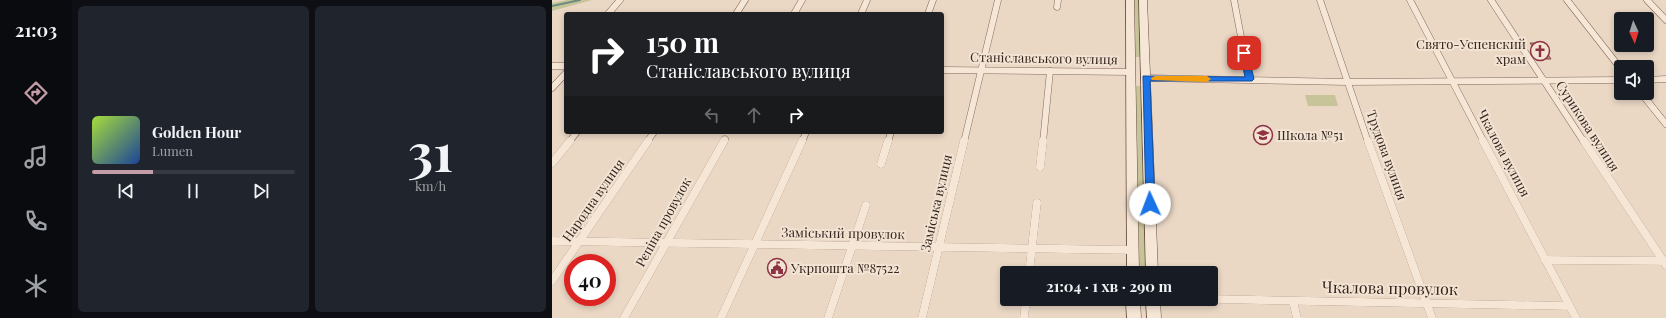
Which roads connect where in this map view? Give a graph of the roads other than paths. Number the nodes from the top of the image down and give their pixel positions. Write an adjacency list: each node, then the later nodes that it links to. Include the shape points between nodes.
1 (620, 0): 17 (street)
2 (745, 0): 18 (street)
3 (802, 0): 19 (street)
4 (867, 0): 20 (street)
5 (933, 0): 21 (street)
6 (998, 0): 27 (street, Заміська вулиця)
7 (1058, 0): 16 (street)
8 (1130, 0): 30 (street)
9 (1143, 0): 31 (street)
10 (1234, 0): 32 (street)
11 (1320, 0): 38 (street, Трудова вулиця)
12 (1410, 0): 37 (street, Чкалова вулиця)
13 (1491, 0): 34 (street, Сурикова вулиця)
14 (1567, 0): 23 (street)
15 (1647, 0): 22 (street)
16 (1057, 7)
17 (610, 12)
18 (737, 12)
19 (795, 12)
20 (862, 12)
21 (929, 12)
22 (1666, 20)
23 (1614, 60)
24 (552, 66): 25 (street)
25 (564, 66)
26 (944, 70): 27 (street, Станіславського вулиця)
27 (981, 70): 28 (street, Станіславського вулиця); 57 (street, Заміська вулиця)
28 (1050, 71): 30 (street, Станіславського вулиця); 49 (street)
29 (564, 75): 39 (street)
30 (1131, 75): 31 (street, Станіславського вулиця); 59 (street)
31 (1145, 75): 32 (street, Станіславського вулиця); 64 (street)
32 (1250, 79): 38 (street, Станіславського вулиця)
33 (1666, 79): 36 (street)
34 (1544, 80): 35 (street, Станіславського вулиця); 37 (street, Станіславського вулиця); 61 (street, Сурикова вулиця)
35 (1614, 80)
36 (1654, 80)
37 (1452, 81): 38 (street, Станіславського вулиця); 60 (street, Чкалова вулиця)
38 (1347, 82): 68 (street, Трудова вулиця)
39 (552, 88)
40 (1647, 100): 41 (street)
41 (1666, 124)
42 (575, 134): 47 (street)
43 (653, 134): 53 (street, Народна вулиця)
44 (805, 134): 55 (street)
45 (891, 134): 48 (street)
46 (725, 139): 54 (street, Рєпіна провулок)
47 (552, 163)
48 (881, 164)
49 (1040, 167)
50 (1037, 203): 58 (street)
51 (866, 205): 56 (street)
52 (552, 241): 53 (street, Заміський провулок)
53 (579, 241): 54 (street, Заміський провулок); 65 (street, Народна вулиця)
54 (666, 243): 55 (street, Заміський провулок); 73 (street, Рєпіна провулок)
55 (754, 244): 56 (street, Заміський провулок); 74 (street)
56 (852, 246): 57 (street, Заміський провулок); 75 (street)
57 (939, 247): 58 (street, Заміський провулок); 76 (street, Заміська вулиця)
58 (1032, 248): 59 (street, Заміський провулок); 62 (street)
59 (1133, 250): 63 (street)
60 (1545, 260): 61 (street); 72 (street, Чкалова вулиця)
61 (1665, 263)
62 (1030, 266)
63 (1133, 266)
64 (1152, 266)
65 (552, 281)
66 (1218, 299): 67 (street, Чкалова провулок)
67 (1293, 301): 68 (street, Чкалова провулок); 80 (street)
68 (1427, 303): 72 (street, Чкалова провулок); 81 (street, Трудова вулиця)
69 (1025, 306): 77 (street)
70 (1134, 306): 78 (street)
71 (1153, 306): 79 (street)
72 (1569, 306): 82 (street, Чкалова вулиця)
73 (624, 318)
74 (721, 318)
75 (828, 318)
76 (922, 318)
77 (1024, 318)
78 (1134, 318)
79 (1154, 318)
80 (1297, 318)
81 (1432, 318)
82 (1576, 318)

